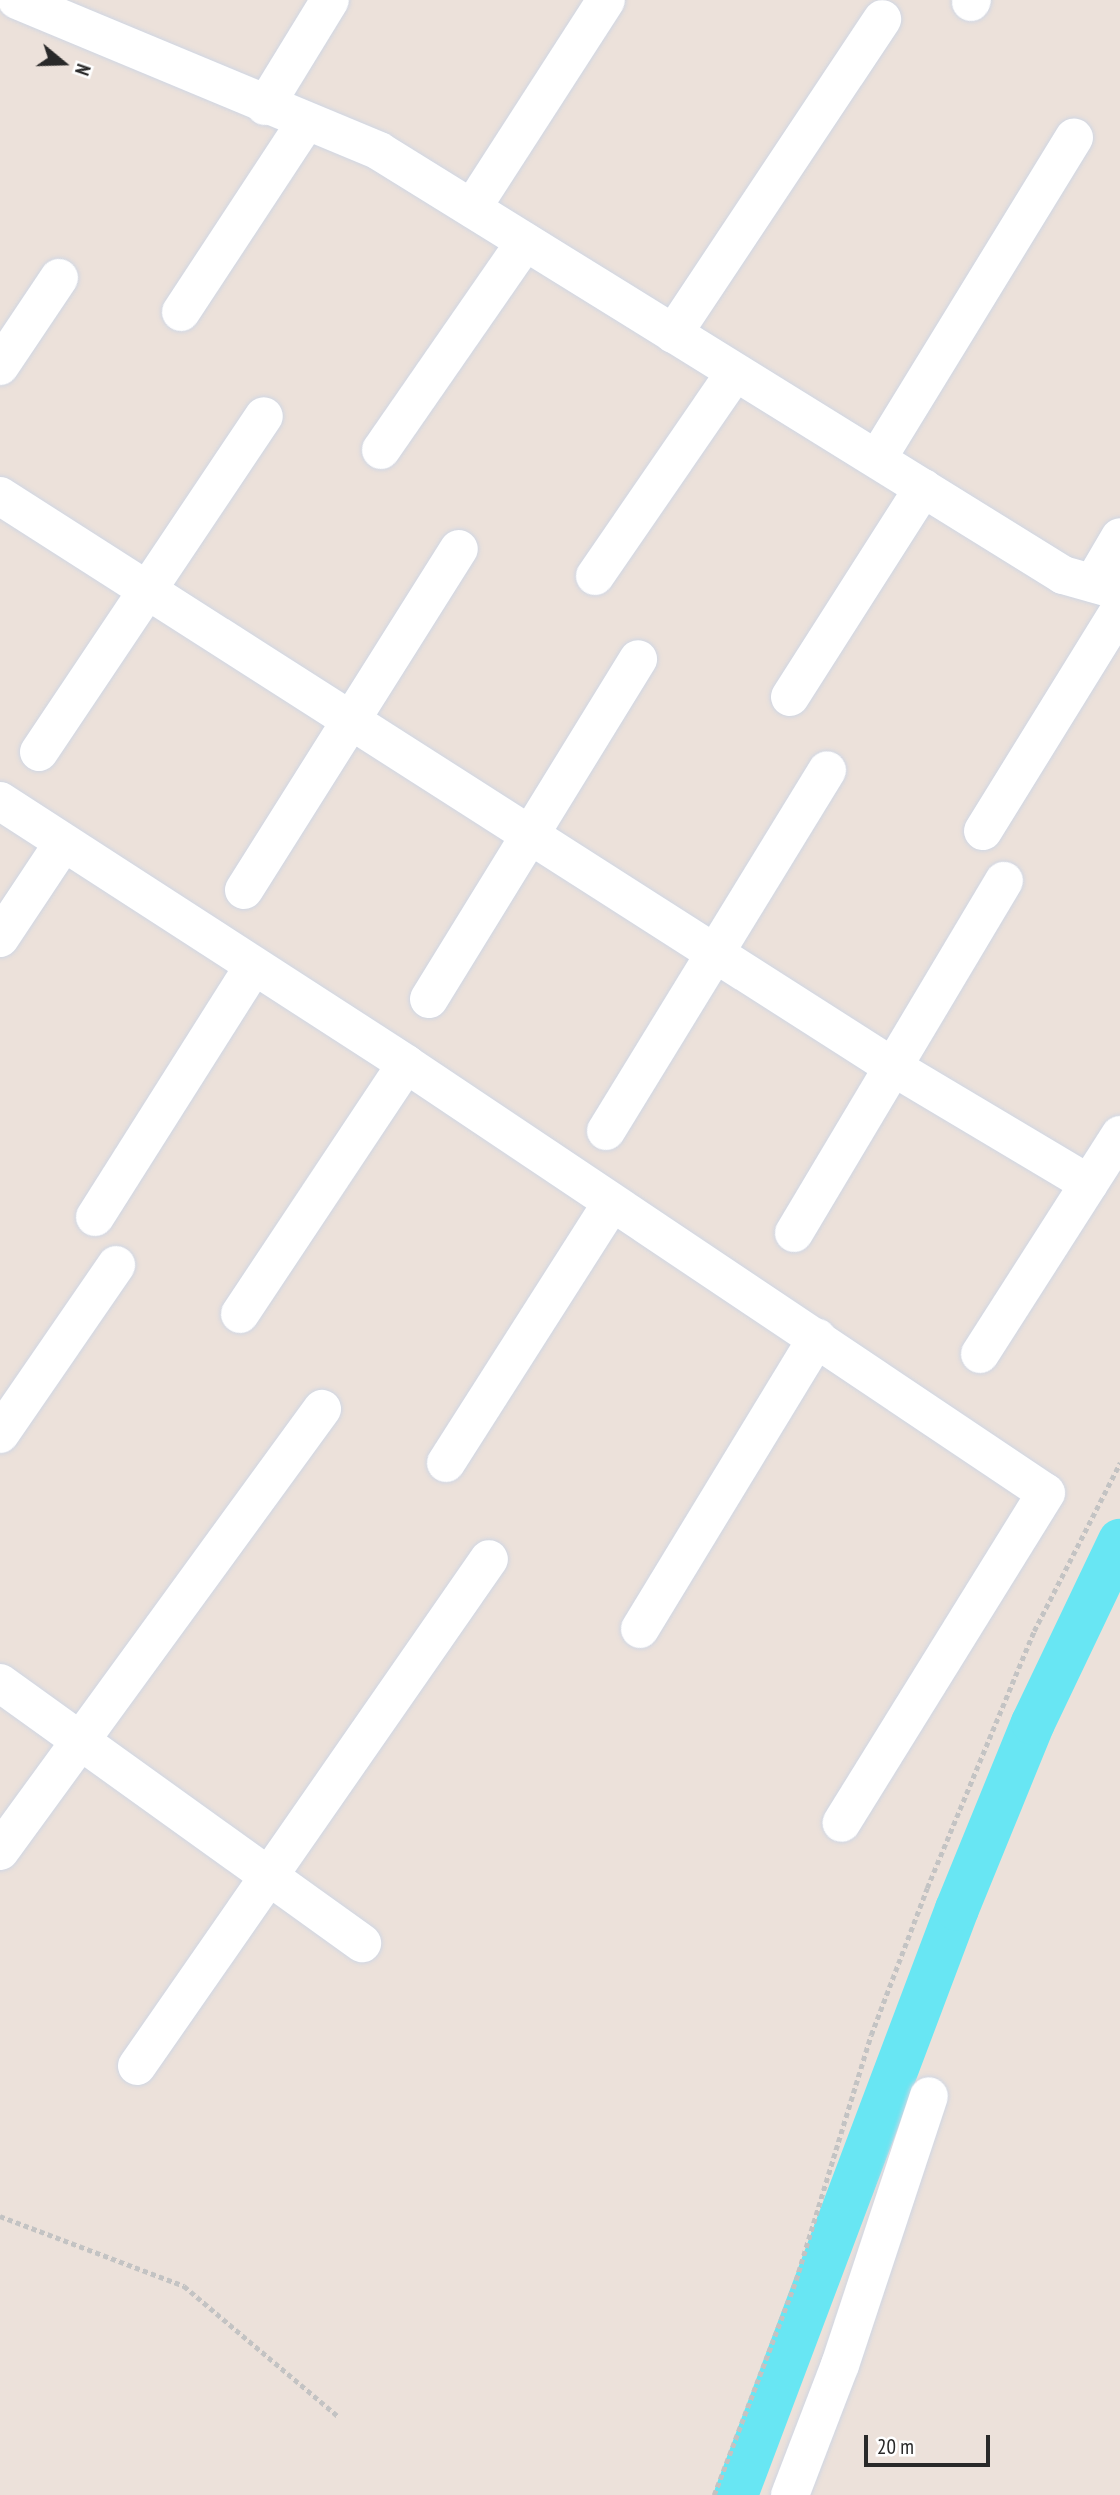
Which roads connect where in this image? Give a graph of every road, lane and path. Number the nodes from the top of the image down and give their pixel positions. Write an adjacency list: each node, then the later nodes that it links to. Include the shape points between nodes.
1 (330, 0): 5 (street)
2 (606, 0): 8 (street)
3 (26, 2): 5 (street)
4 (882, 19): 12 (street)
5 (265, 106): 6 (street)
6 (305, 123): 8 (street, via 379,151); 11 (street)
7 (1074, 138): 17 (street)
8 (472, 208): 9 (street)
9 (525, 242): 12 (street); 16 (street)
10 (59, 278): 13 (street)
11 (181, 312)
12 (673, 334): 14 (street)
13 (0, 366)
14 (735, 372): 17 (street); 22 (street)
15 (264, 416): 24 (street)
16 (381, 450)
17 (877, 459): 18 (street)
18 (923, 488): 23 (street, via 1063,575); 27 (street)
19 (0, 496): 24 (street)
20 (1120, 537): 23 (street)
21 (459, 549): 28 (street)
22 (595, 576)
23 (1107, 587)
24 (147, 590): 28 (street); 29 (street)
25 (1120, 609): 32 (street)
26 (638, 659): 33 (street)
27 (790, 697)
28 (351, 721): 33 (street); 36 (street)
29 (39, 752)
30 (827, 770): 38 (street)
31 (0, 801): 34 (street)
32 (984, 831)
33 (530, 835): 38 (street); 40 (street)
34 (63, 843): 37 (street); 39 (street)
35 (1004, 881): 42 (street)
36 (244, 890)
37 (0, 938)
38 (715, 953): 42 (street); 43 (street)
39 (253, 967): 41 (street); 47 (street)
40 (429, 999)
41 (406, 1064): 46 (street); 50 (street)
42 (893, 1067): 45 (street); 48 (street)
43 (606, 1130)
44 (1120, 1135): 45 (street)
45 (1089, 1184): 52 (street)
46 (611, 1204): 51 (street); 55 (street)
47 (95, 1217)
48 (794, 1233)
49 (116, 1265): 54 (street)
50 (240, 1314)
51 (817, 1338): 58 (street); 61 (street, via 1046,1493)
52 (980, 1354)
53 (322, 1409): 60 (street)
54 (0, 1434)
55 (446, 1463)
56 (1120, 1463): 69 (path, via 1034,1631 927,1888 871,2035 796,2280)
57 (489, 1559): 63 (street)
58 (640, 1629)
59 (0, 1683): 60 (street)
60 (79, 1740): 62 (street); 63 (street)
61 (841, 1823)
62 (0, 1851)
63 (270, 1877): 64 (street); 65 (street)
64 (362, 1943)
65 (137, 2066)
66 (929, 2096): 70 (street, via 840,2365)
67 (0, 2216): 68 (path, via 184,2286)
68 (338, 2416)
69 (713, 2495)
70 (790, 2495)

